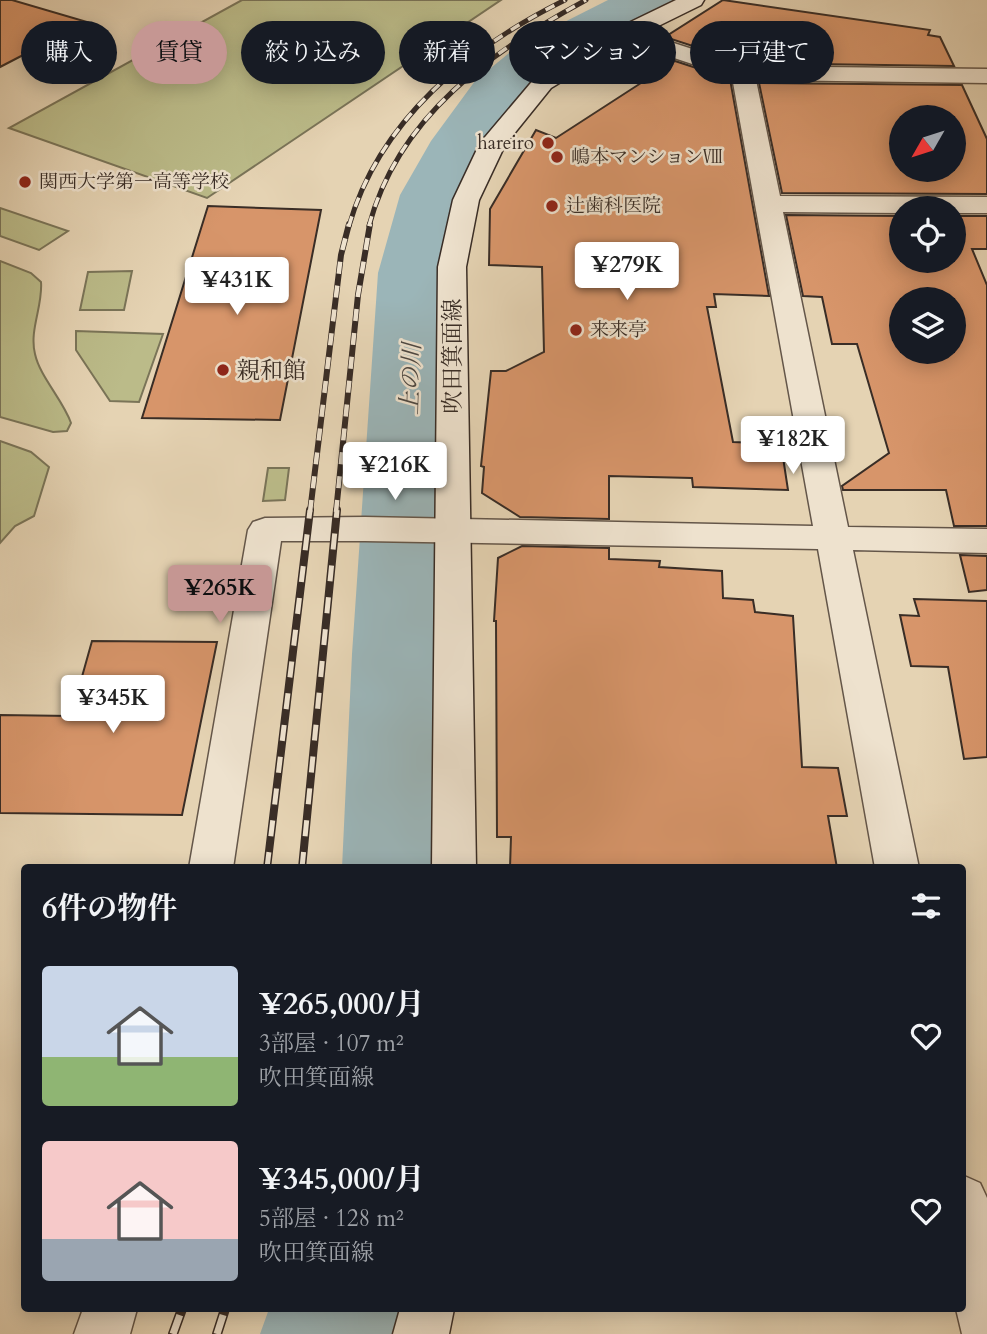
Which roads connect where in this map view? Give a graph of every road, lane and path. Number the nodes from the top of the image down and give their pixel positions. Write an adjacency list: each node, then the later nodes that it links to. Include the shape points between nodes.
1 (693, 0): 2 (street, 吹田箕面線)
2 (650, 21)
3 (834, 74): 4 (street)
4 (987, 76)
5 (542, 84): 9 (street, 吹田箕面線, via 492,143 466,200 452,267)
6 (745, 84): 7 (street)
7 (768, 204): 8 (street); 10 (street)
8 (987, 205)
9 (437, 531): 10 (street); 12 (street, via 265,530); 13 (street, 吹田箕面線)
10 (833, 539): 11 (street); 14 (street)
11 (987, 541)
12 (212, 864)
13 (454, 864)
14 (896, 864)
15 (966, 1221): 18 (street)
16 (109, 1312): 19 (street)
17 (426, 1312): 20 (street)
18 (987, 1327)
19 (102, 1334)
20 (421, 1334)

